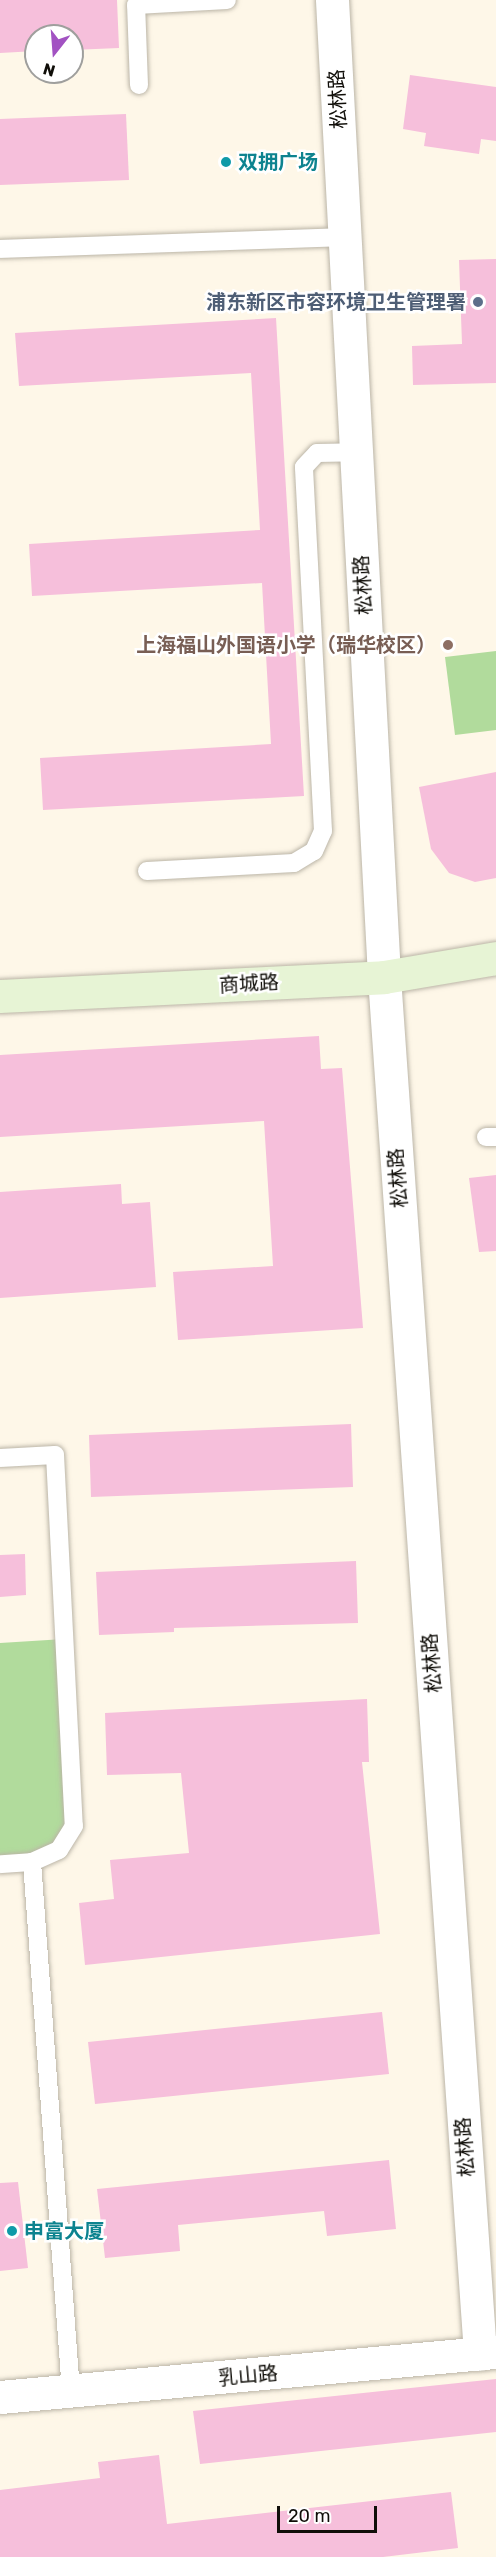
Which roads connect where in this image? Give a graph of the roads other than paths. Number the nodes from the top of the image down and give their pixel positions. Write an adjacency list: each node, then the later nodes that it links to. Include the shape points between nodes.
1 (227, 0): 3 (lane, via 136,5)
2 (332, 0): 4 (street, 松林路)
3 (139, 86)
4 (345, 237): 5 (lane); 6 (street, 松林路)
5 (0, 249)
6 (356, 452): 7 (lane, via 317,453 304,467 323,831 314,851 294,863); 9 (street, 松林路)
7 (147, 871)
8 (496, 958): 9 (street, 商城路)
9 (384, 977): 10 (street, 商城路); 14 (street, 松林路)
10 (0, 996)
11 (0, 1458): 12 (lane, via 55,1455 74,1826 59,1850)
12 (32, 1862): 13 (lane); 15 (lane)
13 (0, 1864)
14 (488, 2353): 15 (street, 乳山路)
15 (71, 2392): 16 (street, 乳山路)
16 (0, 2397)

